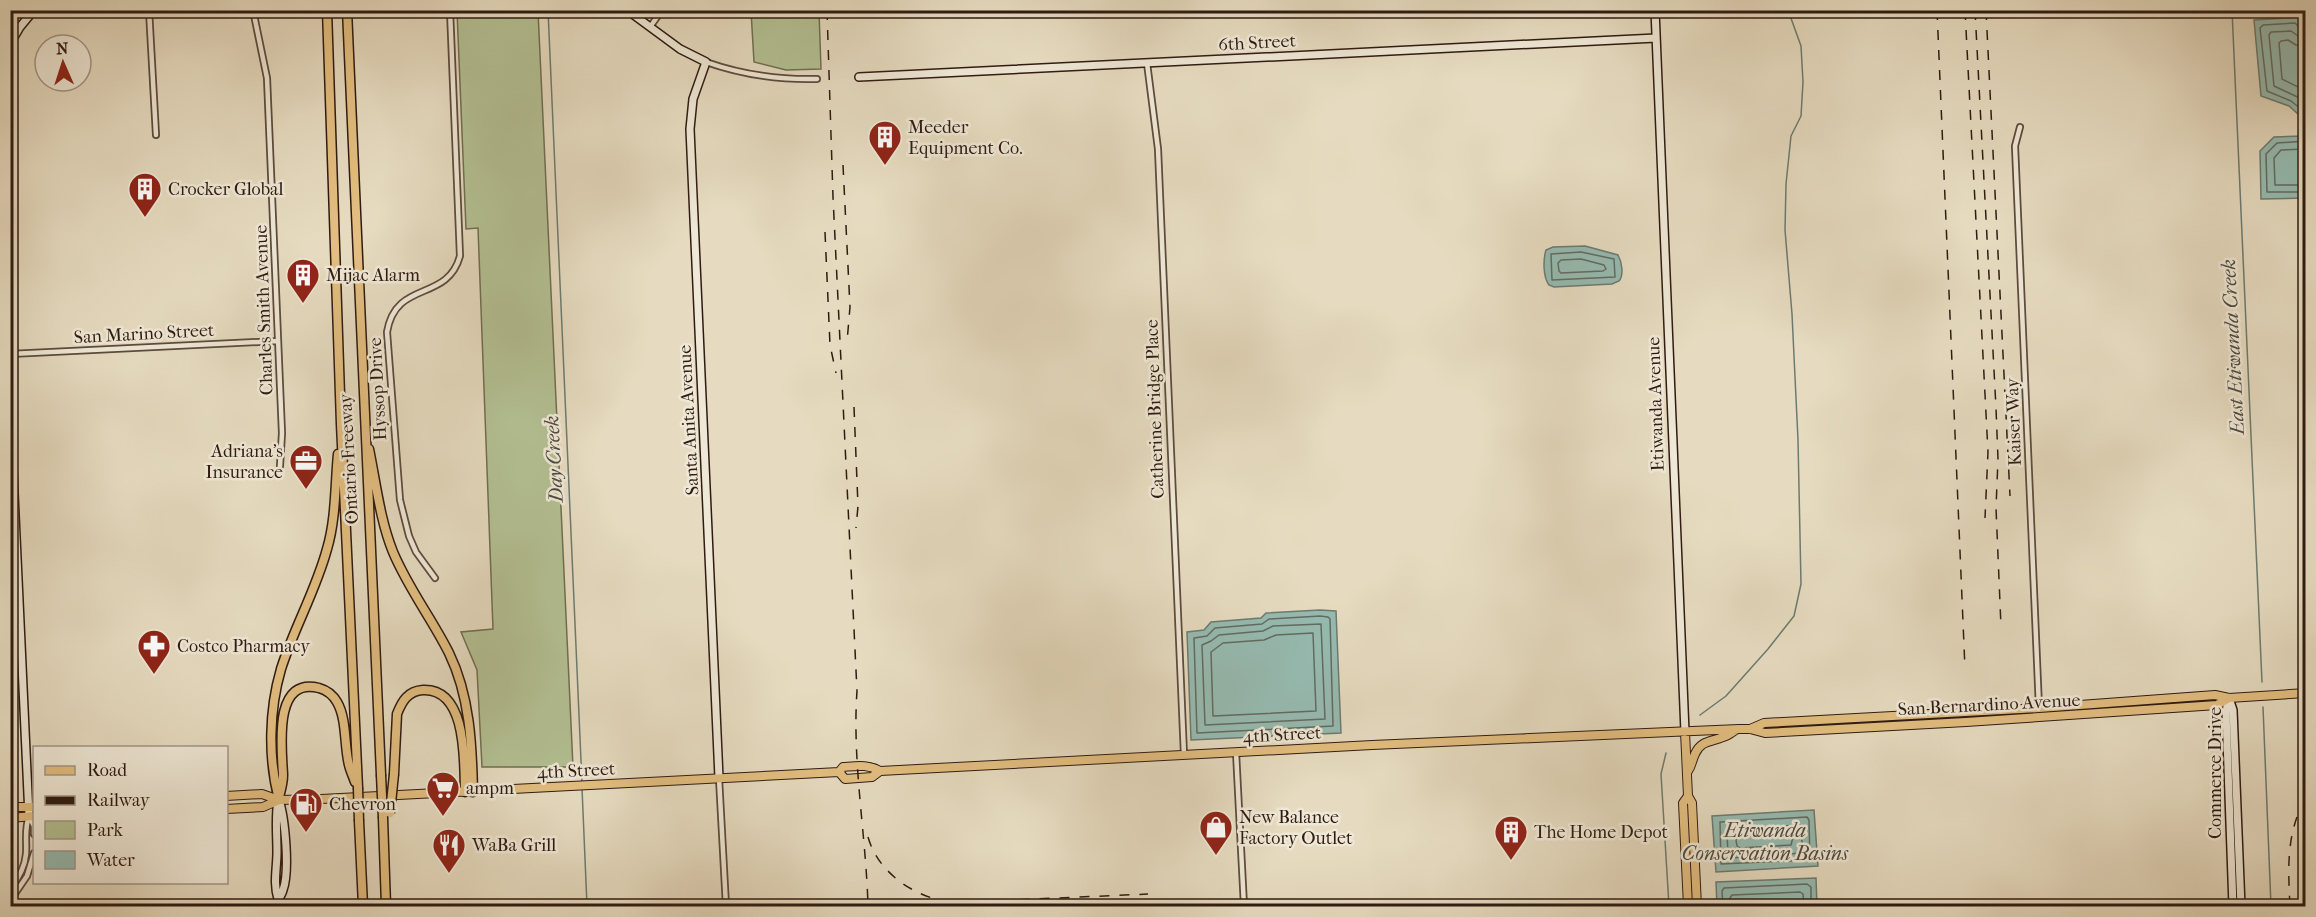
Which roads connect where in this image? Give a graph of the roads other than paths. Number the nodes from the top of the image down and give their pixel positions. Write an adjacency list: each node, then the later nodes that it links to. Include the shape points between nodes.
1 (19, 10): 11 (street)
2 (34, 10): 14 (street)
3 (149, 10): 20 (street)
4 (253, 10): 21 (street, Charles Smith Avenue, via 267,78)
5 (327, 10): 25 (highway, Ontario Freeway)
6 (347, 10): 24 (highway, Ontario Freeway)
7 (450, 10): 28 (street, Hyssop Drive, via 460,256 449,278 397,306 387,332 404,521 416,552)
8 (627, 10): 12 (street)
9 (662, 10): 12 (street)
10 (1655, 10): 13 (street, Etiwanda Avenue)
11 (10, 22)
12 (650, 27): 15 (street)
13 (1656, 39): 16 (street, 6th Street); 35 (street, Etiwanda Avenue)
14 (10, 44)
15 (705, 62): 18 (street, via 760,77); 40 (street, Santa Anita Avenue, via 693,99 690,129)
16 (1147, 63): 17 (street, 6th Street); 37 (street, Catherine Bridge Place, via 1158,152)
17 (859, 77)
18 (817, 79)
19 (2020, 127): 31 (street, Kaiser Way, via 2015,146)
20 (156, 135)
21 (278, 340): 22 (street, San Marino Street); 26 (street, Charles Smith Avenue)
22 (10, 354)
23 (10, 407): 27 (street)
24 (364, 422): 41 (highway, via 388,539 460,681 469,721); 48 (highway, Ontario Freeway, bridge)
25 (341, 424): 39 (highway, Ontario Freeway); 44 (highway, via 327,550 282,667 271,716)
26 (280, 466)
27 (13, 534): 46 (street)
28 (435, 578)
29 (2306, 693): 30 (main road, San Bernardino Avenue)
30 (2229, 698): 31 (main road, San Bernardino Avenue, via 2216,695); 32 (main road, San Bernardino Avenue, via 2217,705); 61 (street, Commerce Drive, via 2226,712); 62 (street, Commerce Drive, via 2233,710)
31 (2039, 708): 32 (street, Kaiser Way); 34 (main road, San Bernardino Avenue, via 1764,723)
32 (2040, 717): 34 (main road, San Bernardino Avenue, via 1765,732)
33 (1739, 729): 34 (main road, San Bernardino Avenue); 35 (main road, San Bernardino Avenue); 38 (main road, via 1703,744)
34 (1750, 729)
35 (1685, 732): 36 (main road, 4th Street); 38 (main road, Etiwanda Avenue)
36 (1236, 752): 37 (main road, 4th Street); 58 (street)
37 (1184, 755): 40 (main road, 4th Street, via 880,771 872,777 845,779 839,772)
38 (1687, 773): 43 (main road, Etiwanda Avenue)
39 (355, 775): 44 (highway, via 349,765 337,703 320,688 303,689 293,694 284,710); 55 (highway, Ontario Freeway, bridge)
40 (719, 778): 41 (main road, 4th Street); 57 (street)
41 (469, 792): 44 (main road, 4th Street); 48 (highway, bridge, via 460,724 441,695 413,692 404,698 397,714 394,774)
42 (228, 796): 44 (main road, 4th Street, via 262,794)
43 (1688, 796): 59 (main road, Etiwanda Avenue, via 1683,803); 60 (main road, Etiwanda Avenue, via 1692,803)
44 (279, 800): 47 (main road, 4th Street, via 263,807); 54 (street, via 284,814 285,872 284,890)
45 (10, 807): 46 (main road)
46 (32, 807): 49 (street)
47 (228, 809)
48 (386, 815): 56 (highway, Ontario Freeway)
49 (32, 816): 50 (main road); 52 (street, via 25,828 24,863)
50 (10, 818)
51 (33, 856): 53 (street, via 27,876)
52 (10, 889)
53 (10, 901)
54 (275, 906)
55 (363, 906)
56 (386, 906)
57 (726, 906)
58 (1244, 906)
59 (1688, 906)
60 (1697, 906)
61 (2233, 906)
62 (2241, 906)

